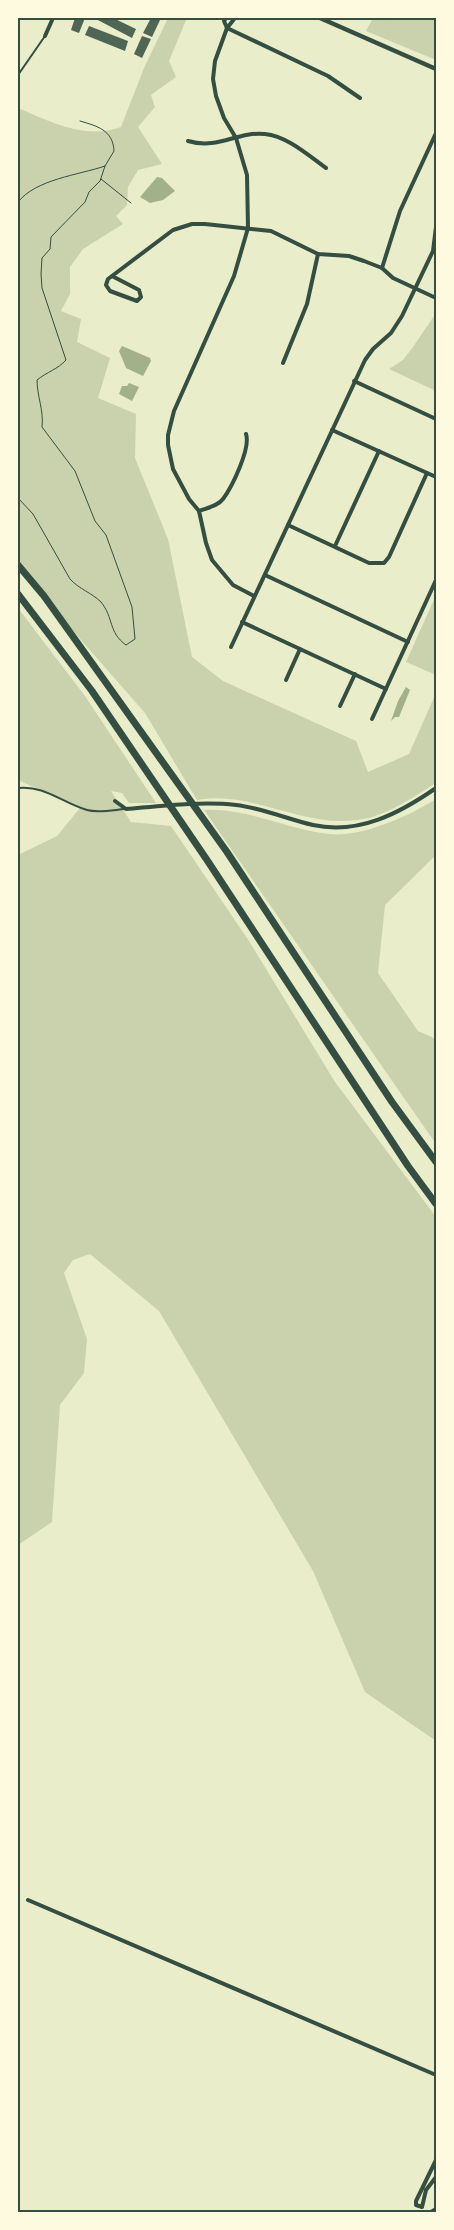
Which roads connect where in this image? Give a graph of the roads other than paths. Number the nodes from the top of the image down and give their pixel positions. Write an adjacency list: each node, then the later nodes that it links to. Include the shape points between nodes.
1 (54, 18): 6 (street)
2 (226, 18): 5 (street)
3 (235, 18): 5 (street)
4 (320, 18): 7 (street)
5 (227, 28): 9 (street, via 333,78); 11 (street, via 215,61 213,79 224,118)
6 (45, 36): 8 (lane)
7 (436, 69)
8 (18, 75)
9 (360, 98)
10 (436, 133): 18 (street, via 403,205)
11 (236, 138): 12 (street, via 210,145); 13 (street, via 260,133 273,135); 15 (street, via 247,175)
12 (188, 141)
13 (326, 168)
14 (436, 227): 16 (street)
15 (248, 228): 17 (street, via 275,232); 19 (street, via 199,224 179,227); 30 (street, via 234,276 174,411 168,435 169,459 173,469)
16 (436, 231): 20 (street, via 433,251)
17 (318, 254): 18 (street, via 349,256); 22 (street, via 307,304)
18 (382, 268): 20 (street, via 393,278)
19 (112, 276): 19 (street, via 106,282 110,291 134,301 141,297 139,290)
20 (416, 289): 21 (street); 23 (street, via 395,329 368,354)
21 (436, 298)
22 (283, 363)
23 (354, 381): 24 (street); 25 (street)
24 (436, 419)
25 (332, 430): 27 (street); 31 (street)
26 (246, 434): 30 (street, via 247,449 223,499)
27 (379, 451): 28 (street); 32 (street)
28 (427, 473): 29 (street); 32 (street, via 389,558 378,565 369,563)
29 (436, 477)
30 (199, 511): 37 (street, via 208,552 233,585)
31 (288, 525): 32 (street); 34 (street)
32 (336, 546)
33 (18, 565): 51 (highway, via 49,603 226,852 392,1102)
34 (264, 575): 37 (street); 39 (street)
35 (436, 580): 39 (street)
36 (18, 594): 52 (highway, via 92,692)
37 (254, 596): 38 (street)
38 (242, 622): 40 (street); 41 (street)
39 (408, 642): 44 (street)
40 (231, 647)
41 (300, 649): 42 (street); 43 (street)
42 (354, 674): 44 (street); 45 (street)
43 (286, 680)
44 (386, 689): 46 (street)
45 (340, 706)
46 (372, 719)
47 (18, 788): 50 (lane, via 45,790 89,810)
48 (436, 788): 50 (street, via 391,816 334,828 244,806 221,804)
49 (115, 801): 50 (street)
50 (126, 809)
51 (436, 1162)
52 (436, 1204)
53 (28, 1900): 54 (street)
54 (436, 2075)
55 (436, 2160): 56 (street, via 416,2205 422,2207 426,2190)
56 (436, 2177)
57 (436, 2209): 58 (street)
58 (431, 2212)

